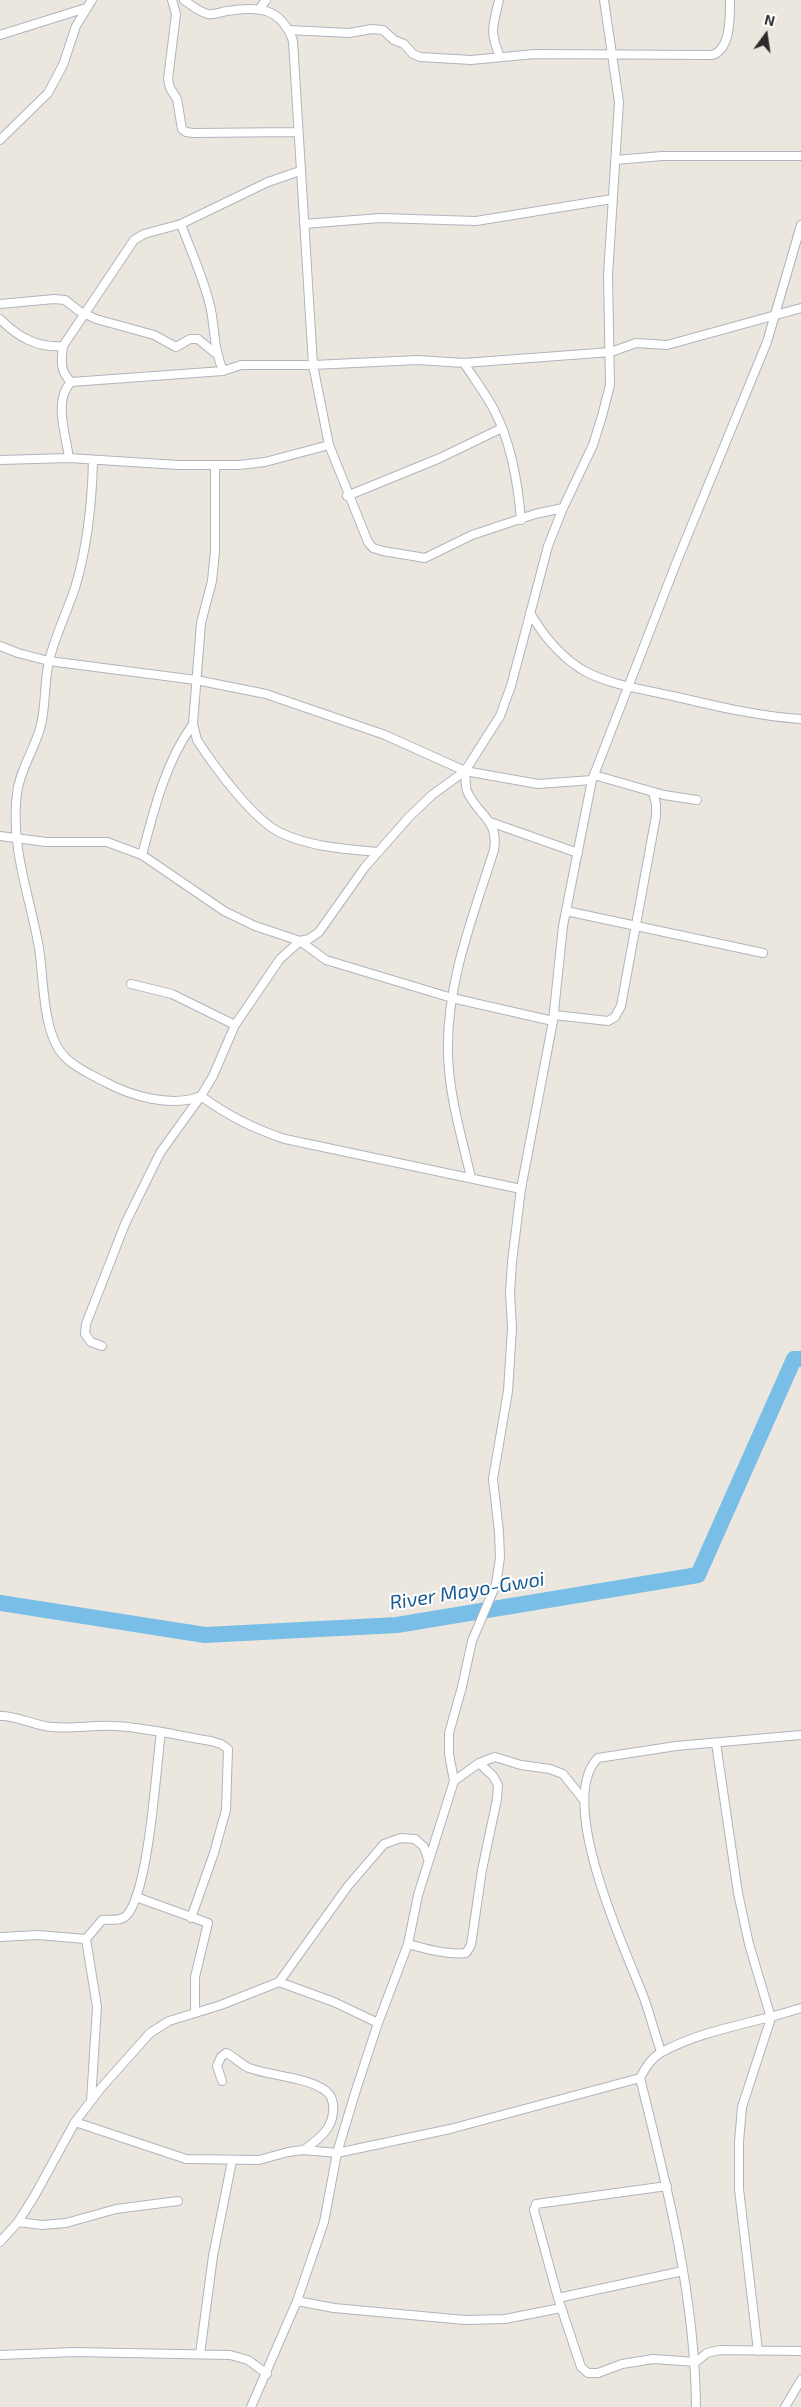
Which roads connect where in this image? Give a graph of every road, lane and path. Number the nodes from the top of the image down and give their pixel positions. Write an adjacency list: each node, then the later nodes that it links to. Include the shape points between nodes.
1 (92, 0): 8 (street)
2 (172, 0): 14 (street, via 176,14 168,79 177,99 182,129 193,133)
3 (184, 0): 9 (street, via 214,15)
4 (266, 0): 9 (street)
5 (499, 0): 13 (street, via 492,25 493,40)
6 (604, 0): 12 (street)
7 (730, 0): 12 (street, via 724,46 718,54)
8 (86, 8): 11 (street); 15 (street, via 48,93)
9 (260, 8): 10 (street, via 274,13)
10 (289, 30): 13 (street, via 349,33 378,29 386,31 420,57 471,60); 14 (street, via 293,41)
11 (0, 35)
12 (611, 54): 13 (street); 17 (street, via 619,102)
13 (500, 57)
14 (298, 132): 18 (street)
15 (0, 140)
16 (801, 156): 17 (street, via 662,156)
17 (616, 160): 19 (street)
18 (300, 170): 20 (street); 21 (street)
19 (612, 199): 21 (street, via 476,220 380,218); 29 (street, via 608,275)
20 (181, 224): 25 (street, via 134,240); 30 (street, via 211,310)
21 (304, 224): 32 (street)
22 (801, 225): 26 (street)
23 (0, 304): 25 (street, via 65,300)
24 (801, 308): 26 (street)
25 (85, 314): 28 (street); 30 (street, via 154,335 176,347 190,339 198,339)
26 (776, 314): 29 (street, via 667,345 636,343); 48 (street)
27 (0, 320): 28 (street, via 31,342 49,347)
28 (63, 346): 34 (street, via 63,374)
29 (611, 352): 31 (street); 42 (street, via 610,385 602,416 593,445)
30 (216, 353): 33 (street)
31 (464, 363): 32 (street, via 418,360); 35 (street, via 496,412)
32 (313, 365): 33 (street, via 241,365); 36 (street)
33 (223, 371): 34 (street)
34 (71, 382): 37 (street, via 64,389 61,401)
35 (502, 428): 41 (street, via 440,458); 43 (street, via 513,463)
36 (329, 445): 40 (street, via 265,462); 41 (street)
37 (69, 458): 38 (street); 39 (street)
38 (0, 460)
39 (93, 460): 40 (street); 46 (street, via 92,506 86,549)
40 (215, 465): 47 (street, via 215,551 212,581 201,623)
41 (347, 496): 43 (street, via 362,533 373,548 418,558 431,556 472,535)
42 (563, 508): 43 (street); 44 (street)
43 (521, 520)
44 (530, 613): 48 (street, via 543,634 575,664 604,679); 51 (street, via 512,686 500,716)
45 (0, 646): 46 (street)
46 (49, 661): 47 (street); 57 (street, via 41,725 35,746 24,765 17,793)
47 (196, 680): 50 (street); 51 (street, via 266,694 312,709)
48 (627, 686): 49 (street, via 766,717); 52 (street)
49 (800, 719)
50 (193, 724): 58 (street, via 196,740 204,752 256,815 280,832 312,844); 60 (street, via 175,752)
51 (465, 771): 52 (street, via 538,784); 55 (street, via 466,789); 58 (street, via 432,795)
52 (593, 778): 53 (street); 59 (street)
53 (653, 792): 54 (street); 62 (street, via 656,816)
54 (697, 800)
55 (488, 821): 59 (street); 66 (street, via 496,836 494,850 457,964)
56 (0, 836): 57 (street)
57 (16, 837): 60 (street, via 46,842 107,842); 69 (street, via 20,869 39,949 47,1012 53,1037 65,1058 112,1086 158,1100 192,1100)
58 (378, 852): 63 (street, via 319,932)
59 (578, 853): 61 (street)
60 (142, 855): 63 (street, via 224,911 255,926)
61 (566, 911): 62 (street); 67 (street)
62 (635, 926): 64 (street); 67 (street, via 621,1006 615,1017 608,1021)
63 (300, 941): 66 (street, via 326,960); 68 (street, via 280,959)
64 (764, 953)
65 (131, 984): 68 (street, via 172,994)
66 (452, 998): 67 (street); 70 (street, via 448,1021 450,1078)
67 (553, 1018): 71 (street)
68 (235, 1025): 69 (street)
69 (201, 1096): 70 (street, via 227,1115 285,1139); 72 (street, via 160,1153 125,1224 89,1312 85,1334 90,1342)
70 (471, 1178): 71 (street)
71 (521, 1189): 78 (street, via 510,1293 512,1328 508,1391 492,1480 500,1558 496,1584 472,1641 449,1733)
72 (102, 1346)
73 (0, 1716): 74 (street, via 55,1728 112,1726)
74 (160, 1732): 81 (street, via 148,1841); 82 (street, via 221,1744 228,1749 226,1810)
75 (801, 1735): 76 (street)
76 (716, 1742): 79 (street, via 598,1758 586,1776); 89 (street, via 738,1893)
77 (479, 1763): 78 (street); 79 (street, via 495,1757 550,1769 563,1774); 85 (street, via 494,1776 498,1785 471,1945 466,1953 459,1954)
78 (454, 1781): 80 (street)
79 (583, 1799): 91 (street, via 595,1870)
80 (428, 1859): 85 (street); 86 (street, via 424,1847 415,1839 401,1838 384,1844 348,1886)
81 (136, 1897): 82 (street); 84 (street, via 127,1915 121,1920 102,1920)
82 (191, 1918): 88 (street, via 208,1923 195,1977)
83 (0, 1937): 84 (street, via 38,1935)
84 (86, 1939): 94 (street, via 97,2007)
85 (408, 1944): 90 (street)
86 (279, 1982): 88 (street); 90 (street, via 334,2002)
87 (801, 2008): 89 (street)
88 (195, 2013): 94 (street, via 169,2021 150,2033)
89 (771, 2018): 91 (street, via 695,2038); 107 (street, via 742,2107 739,2142 739,2188)
90 (378, 2023): 97 (street)
91 (661, 2052): 92 (street, via 648,2063)
92 (640, 2078): 97 (street, via 450,2130); 99 (street)
93 (222, 2081): 96 (street, via 218,2066 220,2057 226,2053 248,2068 317,2086 327,2092 333,2101 330,2126)
94 (91, 2101): 95 (street)
95 (75, 2122): 98 (street, via 186,2159); 101 (street)
96 (303, 2150): 97 (street); 98 (street, via 259,2160)
97 (337, 2153): 105 (street, via 324,2222)
98 (232, 2161): 109 (street, via 213,2256)
99 (667, 2186): 103 (street); 104 (street, via 536,2204 534,2210)
100 (178, 2201): 101 (street, via 116,2209 66,2223)
101 (18, 2222): 102 (street)
102 (1, 2238)
103 (683, 2272): 104 (street); 111 (street)
104 (558, 2298): 106 (street)
105 (297, 2300): 106 (street, via 334,2308 465,2320 505,2319); 112 (street)
106 (561, 2308): 111 (street, via 581,2367 588,2373 653,2359)
107 (758, 2351): 108 (street); 111 (street, via 720,2350 707,2353)
108 (801, 2352)
109 (200, 2354): 110 (street, via 75,2352); 112 (street, via 230,2355 248,2360)
110 (0, 2355)
111 (696, 2362): 115 (street)
112 (267, 2374): 114 (street)
113 (801, 2380): 116 (street)
114 (251, 2407)
115 (696, 2407)
116 (785, 2407)

